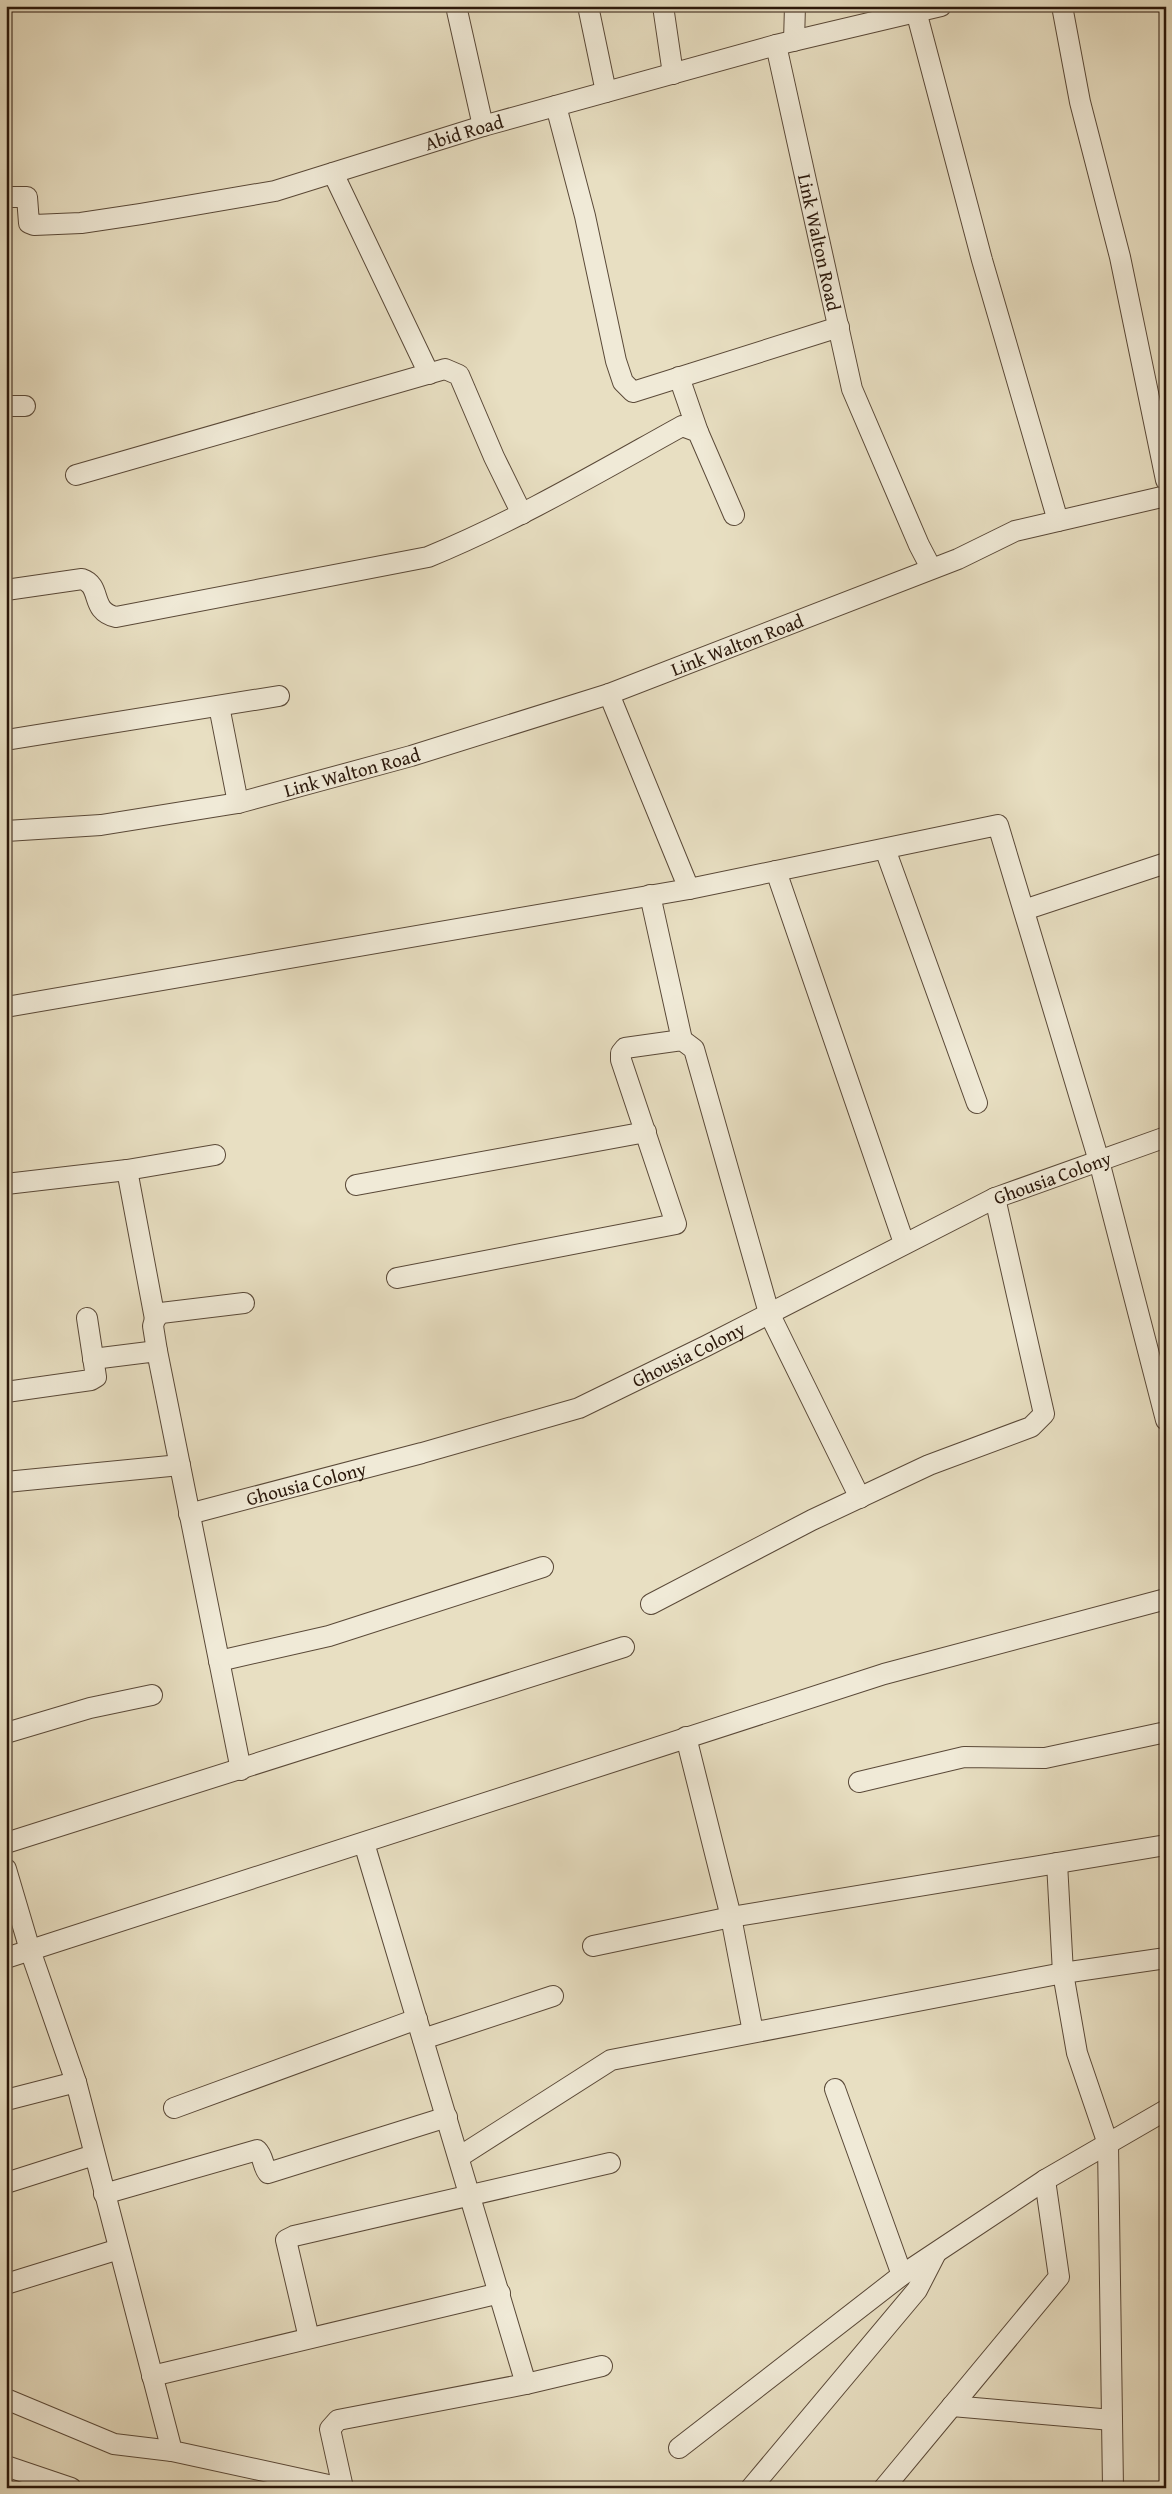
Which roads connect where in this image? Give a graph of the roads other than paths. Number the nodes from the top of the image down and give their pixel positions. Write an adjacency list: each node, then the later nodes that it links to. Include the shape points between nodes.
1 (456, 6): 12 (street)
2 (588, 6): 10 (street)
3 (663, 6): 9 (street)
4 (795, 6): 8 (street, Link Walton Road)
5 (942, 6): 7 (street, Abid Road)
6 (1062, 6): 20 (street, via 1080,102 1120,257)
7 (907, 11): 8 (street, Abid Road); 24 (street)
8 (785, 43): 9 (street, Abid Road); 15 (street, Link Walton Road)
9 (674, 74): 10 (street, Abid Road)
10 (606, 92): 11 (street, Abid Road)
11 (556, 106): 12 (street, Abid Road); 17 (street, via 623,382 633,392)
12 (483, 126): 13 (street, Abid Road)
13 (333, 173): 14 (street, Abid Road, via 275,191 80,223 30,225 27,197); 16 (street)
14 (6, 197)
15 (839, 327): 17 (street); 25 (street, Link Walton Road, via 852,389)
16 (429, 374): 19 (street); 22 (street, via 445,370 459,375)
17 (679, 377): 18 (street)
18 (698, 432): 22 (street, via 682,426); 23 (street)
19 (76, 475)
20 (1166, 480)
21 (1166, 496): 24 (street)
22 (522, 514): 26 (street, via 428,557 116,616 103,611 94,589 82,579)
23 (734, 515)
24 (1058, 521): 25 (street, via 1015,531 958,560)
25 (932, 568): 27 (street, Link Walton Road)
26 (6, 590)
27 (609, 694): 31 (street, Link Walton Road, via 411,756); 36 (street)
28 (280, 696): 29 (street)
29 (219, 706): 30 (street); 31 (street)
30 (6, 740)
31 (238, 803): 32 (street, Link Walton Road, via 101,825)
32 (6, 831)
33 (885, 849): 35 (street); 38 (street, via 998,826); 41 (street)
34 (1166, 863): 38 (street)
35 (776, 871): 36 (street); 50 (street)
36 (689, 889): 37 (street)
37 (650, 895): 39 (street); 40 (street)
38 (1024, 910): 45 (street)
39 (6, 1007)
40 (682, 1040): 42 (street, via 625,1048 621,1053); 53 (street, via 694,1049)
41 (977, 1103)
42 (646, 1132): 48 (street); 51 (street, via 676,1224)
43 (1166, 1136): 45 (street, Ghousia Colony)
44 (215, 1155): 46 (street)
45 (1099, 1161): 49 (street, Ghousia Colony); 59 (street)
46 (127, 1170): 47 (street); 55 (street)
47 (6, 1184)
48 (356, 1185)
49 (995, 1198): 50 (street, Ghousia Colony); 62 (street, via 1044,1414 1031,1427 929,1465)
50 (904, 1243): 53 (street, Ghousia Colony)
51 (397, 1278)
52 (244, 1303): 55 (street, via 161,1314)
53 (769, 1313): 62 (street); 63 (street, Ghousia Colony, via 579,1408)
54 (87, 1318): 57 (street)
55 (155, 1319): 56 (street)
56 (157, 1351): 57 (street); 60 (street)
57 (94, 1359): 58 (street, via 96,1377 92,1380)
58 (6, 1392)
59 (1166, 1420)
60 (180, 1465): 61 (street); 63 (street)
61 (6, 1482)
62 (860, 1498): 66 (street)
63 (190, 1514): 68 (street)
64 (543, 1567): 68 (street, via 329,1636)
65 (1166, 1599): 72 (street, via 884,1674)
66 (651, 1604)
67 (624, 1647): 73 (street)
68 (219, 1661): 73 (street)
69 (152, 1695): 71 (street, via 90,1708)
70 (1166, 1732): 74 (street, via 1045,1758 964,1757)
71 (6, 1733)
72 (686, 1736): 76 (street); 80 (street)
73 (241, 1770): 75 (street)
74 (859, 1782)
75 (6, 1843)
76 (364, 1843): 82 (street); 87 (street)
77 (1166, 1845): 78 (street)
78 (1057, 1863): 80 (street); 85 (street)
79 (6, 1869): 82 (street)
80 (731, 1917): 81 (street); 88 (street)
81 (593, 1946)
82 (30, 1950): 83 (street); 89 (street)
83 (6, 1958)
84 (1166, 1958): 85 (street)
85 (1063, 1973): 88 (street); 95 (street, via 1077,2053)
86 (553, 1996): 87 (street)
87 (420, 2029): 92 (street); 94 (street)
88 (753, 2032): 97 (street, via 611,2060)
89 (76, 2082): 91 (street); 96 (street)
90 (834, 2090): 105 (street)
91 (6, 2100)
92 (174, 2108)
93 (1166, 2110): 95 (street)
94 (447, 2117): 97 (street); 101 (street, via 268,2173 257,2150)
95 (1108, 2144): 99 (street); 114 (street)
96 (94, 2155): 100 (street); 101 (street)
97 (459, 2157): 102 (street)
98 (610, 2163): 102 (street)
99 (1045, 2180): 104 (street); 113 (street, via 1059,2277)
100 (6, 2182)
101 (104, 2194): 103 (street)
102 (470, 2194): 107 (street); 108 (street, via 286,2240)
103 (118, 2249): 106 (street); 110 (street)
104 (936, 2253): 105 (street); 120 (street, via 917,2290)
105 (902, 2275): 115 (street)
106 (6, 2284)
107 (500, 2293): 108 (street); 111 (street)
108 (309, 2338): 110 (street)
109 (602, 2366): 111 (street)
110 (152, 2376): 116 (street)
111 (526, 2384): 119 (street, via 338,2420 330,2429)
112 (6, 2400): 116 (street, via 114,2444)
113 (952, 2406): 114 (street); 121 (street)
114 (1112, 2420): 122 (street)
115 (679, 2448)
116 (172, 2451): 119 (street)
117 (6, 2466): 118 (street)
118 (71, 2488)
119 (343, 2488)
120 (751, 2488)
121 (884, 2488)
122 (1112, 2488)

